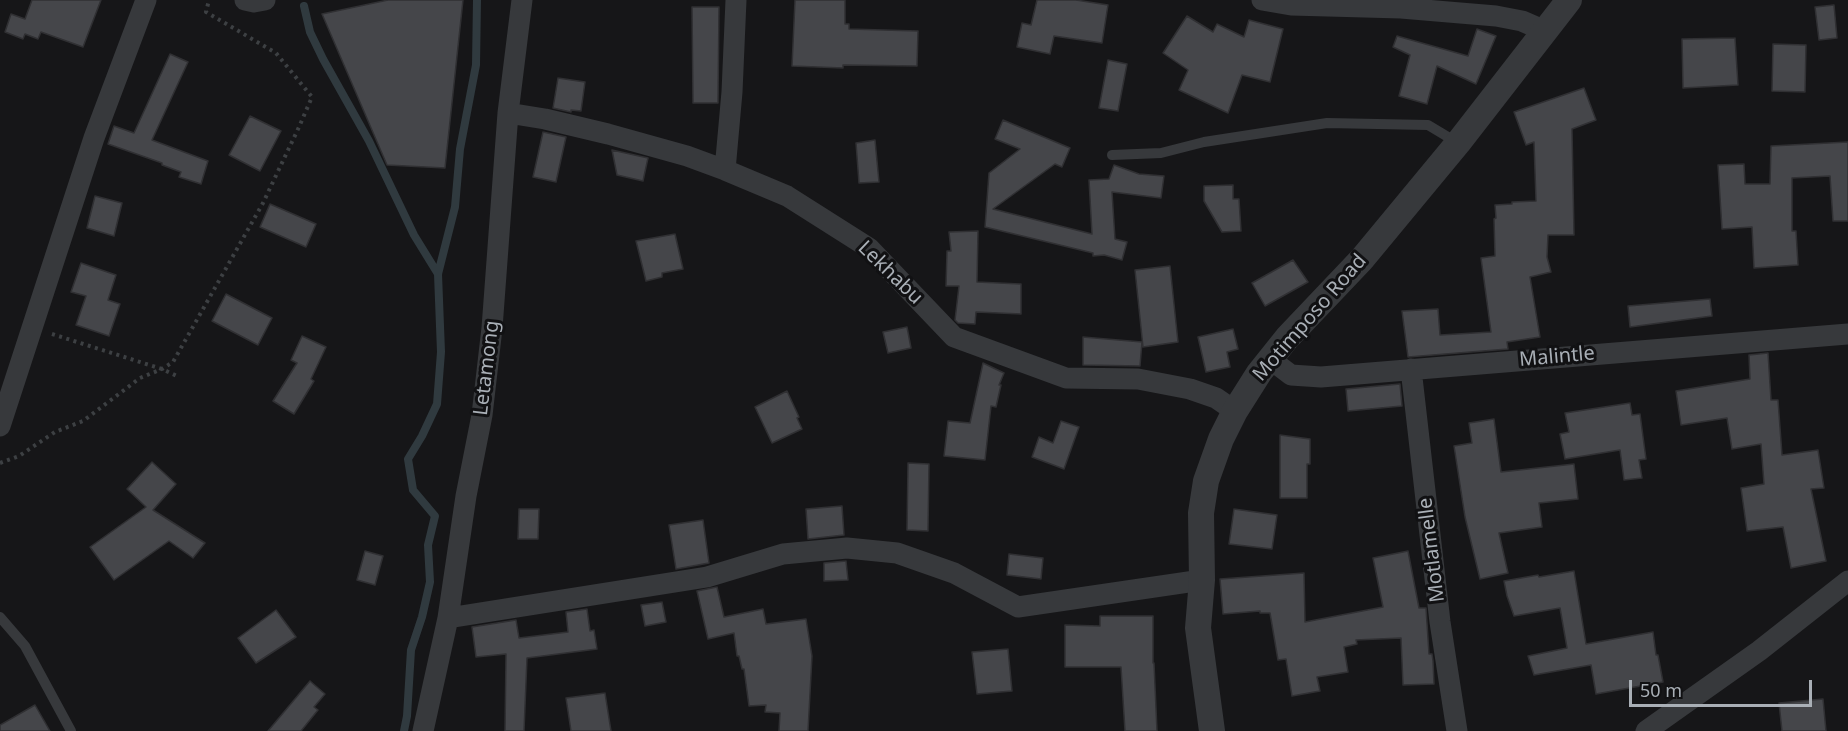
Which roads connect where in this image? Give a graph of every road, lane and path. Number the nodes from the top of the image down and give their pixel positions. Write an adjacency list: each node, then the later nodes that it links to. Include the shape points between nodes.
1 (146, 0): 14 (street, via 94,138)
2 (209, 0): 17 (path, via 206,12 276,53 312,97 263,203 173,362)
3 (245, 0): 4 (street)
4 (265, 0)
5 (522, 0): 10 (street, Letamong)
6 (736, 0): 13 (street)
7 (1262, 0): 9 (street, via 1291,5 1496,16)
8 (1569, 0): 9 (street, Motimposo Road)
9 (1545, 31): 11 (street, Motimposo Road)
10 (508, 113): 13 (street, Lekhabu, via 608,134); 26 (street, Letamong, via 482,415)
11 (1458, 143): 12 (lane, via 1428,125 1327,123 1204,142 1161,153); 16 (street, Motimposo Road, via 1362,259)
12 (1112, 155)
13 (725, 170): 20 (street, Lekhabu, via 787,196 869,248 954,337 1066,378 1149,381 1216,398)
14 (31, 328): 17 (path); 21 (street)
15 (1848, 334): 18 (street, Malintle)
16 (1270, 359): 18 (street, Malintle, via 1291,375 1321,377); 20 (street, Motimposo Road)
17 (162, 369): 19 (path); 22 (path, via 140,378 82,421)
18 (1411, 369): 31 (street, Motlamelle, via 1440,622)
19 (177, 376)
20 (1235, 411): 23 (street, Motimposo Road, via 1206,481)
21 (0, 426)
22 (0, 463)
23 (1202, 580): 26 (street, via 1018,607 954,573 897,553 847,548 783,554 707,577); 30 (street, Motimposo Road, via 1198,628)
24 (1848, 581): 27 (street)
25 (0, 617): 28 (lane, via 25,646)
26 (448, 618): 29 (street, Letamong)
27 (1668, 723): 32 (street)
28 (71, 731)
29 (423, 731)
30 (1212, 731)
31 (1457, 731)
32 (1646, 731)

